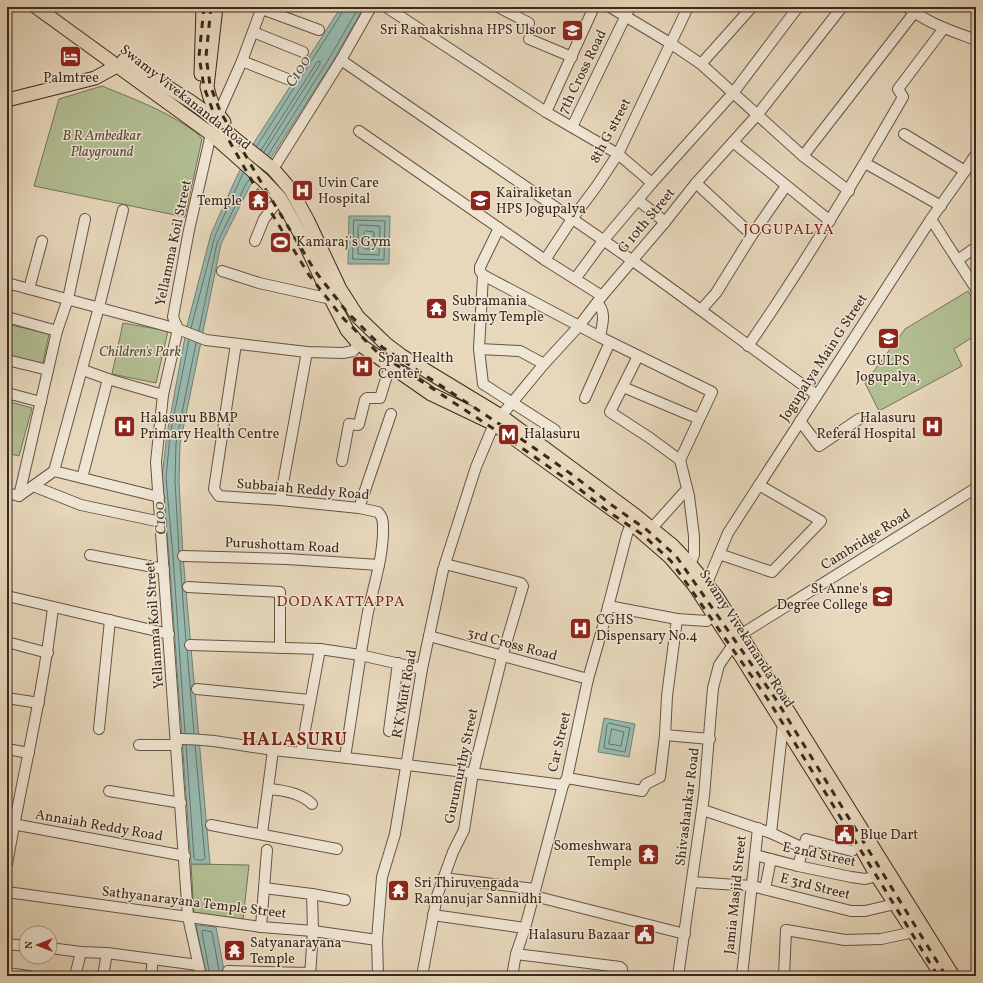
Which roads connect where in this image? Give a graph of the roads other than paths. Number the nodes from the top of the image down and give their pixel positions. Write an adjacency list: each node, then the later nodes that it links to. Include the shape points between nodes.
1 (36, 7): 28 (main road, Swamy Vivekananda Road)
2 (52, 7): 28 (main road, Swamy Vivekananda Road)
3 (202, 7): 33 (main road, via 200,90)
4 (216, 7): 36 (main road, via 207,87)
5 (371, 7): 26 (street)
6 (386, 7): 34 (street)
7 (498, 7): 17 (street)
8 (594, 7): 25 (street)
9 (610, 7): 16 (street)
10 (688, 7): 23 (street, 8th G street)
11 (752, 7): 29 (street)
12 (798, 7): 31 (street)
13 (842, 7): 35 (street, G 10th Street)
14 (262, 8): 19 (street); 20 (street)
15 (910, 10): 18 (street); 44 (street)
16 (627, 11): 23 (street); 37 (street, 7th Cross Road)
17 (529, 23)
18 (944, 28): 22 (street); 46 (street, via 898,89 903,97)
19 (320, 30)
20 (253, 32): 24 (street); 27 (street)
21 (529, 39): 25 (street)
22 (976, 40)
23 (670, 43): 29 (street); 43 (street, 8th G street)
24 (303, 52)
25 (572, 57): 34 (street)
26 (341, 60): 47 (street); 58 (street)
27 (242, 61): 30 (street); 36 (street)
28 (122, 64): 32 (main road, via 95,78); 33 (main road, Swamy Vivekananda Road); 40 (main road, Swamy Vivekananda Road)
29 (701, 64): 31 (street)
30 (290, 80)
31 (733, 93): 35 (street); 49 (street)
32 (7, 100)
33 (204, 111): 38 (main road, Swamy Vivekananda Road); 40 (main road)
34 (546, 112): 37 (street)
35 (758, 114): 42 (street, G 10th Street); 44 (street)
36 (218, 115): 38 (main road)
37 (572, 127): 43 (street)
38 (229, 131): 47 (main road, Swamy Vivekananda Road)
39 (359, 131): 62 (street)
40 (211, 134): 53 (main road, Swamy Vivekananda Road); 85 (street, Yellamma Koil Street, via 172,317)
41 (904, 134): 48 (street)
42 (733, 142): 50 (street, G 10th Street); 51 (street)
43 (618, 154): 49 (street); 58 (street, 8th G street)
44 (803, 156): 52 (street)
45 (976, 156): 48 (street, Jogupalya Main G Street)
46 (865, 163): 52 (street); 55 (street)
47 (271, 167): 83 (main road, Swamy Vivekananda Road, via 291,190 306,215 340,289)
48 (965, 171): 55 (street, Jogupalya Main G Street)
49 (652, 183): 54 (street)
50 (696, 183): 60 (street, G 10th Street); 63 (street)
51 (786, 186): 61 (street); 63 (street)
52 (849, 190): 61 (street)
53 (280, 198): 65 (street, via 264,219); 78 (main road, Swamy Vivekananda Road, via 301,235)
54 (638, 200): 60 (street); 66 (street)
55 (941, 206): 59 (street, Jogupalya Main G Street)
56 (122, 210): 80 (street)
57 (85, 219): 77 (street)
58 (572, 219): 66 (street); 68 (street, 8th G street)
59 (931, 219): 70 (street); 105 (street, Jogupalya Main G Street)
60 (665, 222): 69 (street, G 10th Street)
61 (830, 222): 92 (street)
62 (499, 228): 68 (street); 72 (street, via 480,267)
63 (752, 235): 81 (street, via 716,293)
64 (42, 241): 75 (street)
65 (255, 241)
66 (603, 241): 69 (street); 73 (street)
67 (976, 247): 70 (street)
68 (545, 260): 73 (street)
69 (632, 260): 79 (street, G 10th Street); 81 (street)
70 (958, 260): 76 (street)
71 (222, 271): 78 (street, via 259,283)
72 (483, 275): 84 (street); 93 (street)
73 (575, 279): 79 (street, via 590,288)
74 (7, 283): 75 (street)
75 (29, 289): 77 (street)
76 (976, 289)
77 (68, 299): 80 (street); 87 (street)
78 (331, 299): 86 (main road, Swamy Vivekananda Road)
79 (599, 299): 84 (street, G 10th Street); 88 (street, via 604,316)
80 (99, 307): 85 (street); 100 (street)
81 (701, 310): 92 (street)
82 (7, 317): 87 (street)
83 (360, 318): 86 (main road); 112 (main road, Swamy Vivekananda Road, via 402,356)
84 (579, 326): 88 (street); 97 (street, G 10th Street)
85 (182, 330): 90 (street, via 206,340); 104 (street, Yellamma Koil Street)
86 (347, 330): 91 (main road, Swamy Vivekananda Road)
87 (57, 331): 99 (street)
88 (600, 337): 89 (street)
89 (610, 342): 95 (street); 106 (street)
90 (236, 344): 94 (street); 126 (street, Subbaiah Reddy Road, via 214,489 218,496)
91 (359, 344): 94 (street, via 353,351 343,353); 98 (main road, Swamy Vivekananda Road)
92 (748, 346): 105 (street)
93 (479, 350): 97 (street, via 520,351); 108 (street, via 483,384)
94 (307, 352): 126 (street)
95 (638, 356): 102 (street); 110 (street, via 712,392)
96 (7, 360): 99 (street)
97 (544, 364): 108 (street, G 10th Street)
98 (390, 366): 112 (main road, Swamy Vivekananda Road, via 431,394); 116 (street, via 380,398 367,398 359,424 350,424)
99 (48, 370): 107 (street)
100 (83, 370): 101 (street); 117 (street)
101 (108, 379): 104 (street); 118 (street)
102 (623, 387): 110 (street); 115 (street, via 610,412)
103 (7, 393): 107 (street)
104 (163, 395): 125 (street, Yellamma Koil Street, via 156,462)
105 (817, 395): 113 (street, Jogupalya Main G Street)
106 (584, 398)
107 (41, 402): 124 (street)
108 (512, 403): 112 (street, G 10th Street); 114 (street)
109 (391, 414): 127 (street)
110 (699, 419): 115 (street)
111 (858, 419): 113 (street, via 819,446)
112 (498, 420): 128 (main road, Swamy Vivekananda Road); 134 (street, R K Mutt Road, via 476,467)
113 (800, 421): 119 (street, Jogupalya Main G Street)
114 (555, 430)
115 (680, 460): 122 (street)
116 (342, 461)
117 (54, 471): 118 (street); 120 (street)
118 (82, 478): 125 (street)
119 (760, 485): 131 (street, Jogupalya Main G Street, via 728,533); 131 (street, via 821,521 772,572)
120 (33, 486): 124 (street); 129 (street, via 81,505)
121 (976, 488): 148 (street, Cambridge Road)
122 (688, 489): 130 (street); 135 (street, via 694,536 694,555)
123 (7, 493): 124 (street)
124 (19, 496)
125 (159, 497): 129 (street, Yellamma Koil Street)
126 (280, 500): 127 (street, Subbaiah Reddy Road)
127 (359, 508): 136 (street, Subbaiah Reddy Road, via 382,515)
128 (633, 519): 130 (main road, Swamy Vivekananda Road); 141 (street, Car Street); 143 (main road, Swamy Vivekananda Road, via 694,584)
129 (161, 522): 137 (street, Yellamma Koil Street)
130 (652, 528): 135 (main road, Swamy Vivekananda Road)
131 (719, 554): 138 (street, Jogupalya Main G Street)
132 (90, 555): 137 (street)
133 (183, 556): 136 (street, Purushottam Road)
134 (445, 564): 147 (street, R K Mutt Road); 155 (street, Gurumurthy Street, via 522,584)
135 (690, 564): 138 (main road, Swamy Vivekananda Road)
136 (379, 565): 154 (street)
137 (164, 569): 146 (street, Yellamma Koil Street)
138 (707, 583): 148 (main road, Swamy Vivekananda Road)
139 (188, 587): 151 (street, via 280,592)
140 (7, 596): 142 (street)
141 (608, 606): 144 (street); 158 (street, Car Street)
142 (53, 608): 145 (street); 153 (street)
143 (714, 615): 144 (street, via 707,621); 148 (main road, Swamy Vivekananda Road)
144 (677, 618): 166 (street)
145 (110, 620): 146 (street); 164 (street)
146 (169, 634): 168 (street, Yellamma Koil Street)
147 (429, 636): 155 (street, 3rd Cross Road); 157 (street, R K Mutt Road)
148 (737, 640): 163 (main road, Swamy Vivekananda Road); 167 (street, Shivashankar Road, via 719,666 715,680); 240 (main road, Swamy Vivekananda Road)
149 (7, 642): 153 (street)
150 (190, 645): 151 (street)
151 (280, 648): 152 (street)
152 (320, 649): 154 (street); 161 (street)
153 (48, 653): 162 (street)
154 (360, 654): 156 (street); 174 (street)
155 (502, 657): 158 (street, 3rd Cross Road); 176 (street, Gurumurthy Street)
156 (398, 663): 157 (street); 165 (street)
157 (422, 669): 175 (street, R K Mutt Road)
158 (588, 679): 177 (street, Car Street)
159 (197, 688): 161 (street)
160 (7, 698): 162 (street)
161 (310, 700): 172 (street)
162 (39, 703): 173 (street)
163 (783, 724): 186 (street); 197 (main road, Swamy Vivekananda Road)
164 (99, 729)
165 (389, 731)
166 (665, 735): 167 (street); 177 (street, via 660,777 646,784 642,791)
167 (710, 739): 182 (street, Shivashankar Road)
168 (179, 741): 169 (street); 171 (street, via 198,740); 180 (street, Yellamma Koil Street)
169 (139, 745)
170 (7, 749): 173 (street)
171 (274, 750): 172 (street); 178 (street)
172 (301, 752): 174 (street)
173 (29, 753): 183 (street)
174 (346, 757): 175 (street)
175 (407, 766): 176 (street); 215 (street, R K Mutt Road, via 395,834 382,877)
176 (473, 773): 177 (street); 198 (street, Gurumurthy Street, via 464,830)
177 (565, 782): 204 (street, Car Street)
178 (268, 789): 181 (street, via 297,795); 187 (street)
179 (109, 791): 180 (street)
180 (181, 803): 193 (street, Yellamma Koil Street)
181 (312, 804)
182 (703, 810): 185 (street, Jamia Masjid Street); 199 (street, Shivashankar Road)
183 (10, 824): 193 (street, Annaiah Reddy Road); 195 (street)
184 (211, 825): 187 (street)
185 (758, 828): 186 (street); 192 (street, Jamia Masjid Street)
186 (771, 833): 188 (street)
187 (262, 834): 189 (street)
188 (803, 848): 191 (street, via 806,839); 196 (street)
189 (337, 849)
190 (267, 850): 201 (street)
191 (852, 851)
192 (755, 855): 194 (street, E 2nd Street); 200 (street, Jamia Masjid Street)
193 (185, 856): 209 (street, Yellamma Koil Street)
194 (771, 860): 196 (street, E 2nd Street); 202 (street)
195 (7, 864)
196 (798, 866): 197 (street, E 2nd Street, via 865,879)
197 (877, 876): 207 (main road, Swamy Vivekananda Road)
198 (443, 878): 204 (street); 208 (street, Gurumurthy Street)
199 (692, 882): 200 (street, E 3rd Street); 214 (street, Shivashankar Road)
200 (752, 886): 202 (street, E 3rd Street); 237 (street, Jamia Masjid Street)
201 (264, 888): 205 (street); 210 (street)
202 (765, 889): 207 (street, E 3rd Street, via 851,911 865,911)
203 (7, 892): 209 (street, Sathyanarayana Temple Street)
204 (535, 893): 211 (street, Car Street); 214 (street)
205 (312, 894): 206 (street); 212 (street)
206 (346, 900)
207 (895, 904): 213 (main road, Swamy Vivekananda Road)
208 (433, 915): 211 (street); 233 (street, Gurumurthy Street)
209 (192, 918): 210 (street, Sathyanarayana Temple Street); 223 (street, Yellamma Koil Street)
210 (261, 927): 212 (street, Sathyanarayana Temple Street)
211 (525, 928): 221 (street, Car Street)
212 (313, 931): 215 (street, Sathyanarayana Temple Street); 226 (street)
213 (914, 932): 238 (street, via 880,939 845,940 786,930); 239 (main road, Swamy Vivekananda Road)
214 (684, 934): 236 (street, Shivashankar Road)
215 (377, 940): 232 (street, R K Mutt Road)
216 (7, 944): 217 (street)
217 (18, 945)
218 (58, 949): 219 (street)
219 (81, 952): 220 (street); 228 (street)
220 (107, 953): 222 (street); 229 (street)
221 (516, 954): 234 (street, Car Street); 235 (street, via 620,967)
222 (153, 959): 223 (street); 230 (street)
223 (198, 966): 231 (street, Yellamma Koil Street)
224 (228, 971): 226 (street)
225 (7, 973): 227 (street)
226 (310, 975)
227 (29, 976)
228 (75, 976)
229 (103, 976)
230 (152, 976)
231 (201, 976)
232 (378, 976)
233 (422, 976)
234 (512, 976)
235 (623, 976)
236 (678, 976)
237 (742, 976)
238 (784, 976)
239 (942, 976)
240 (953, 976)

